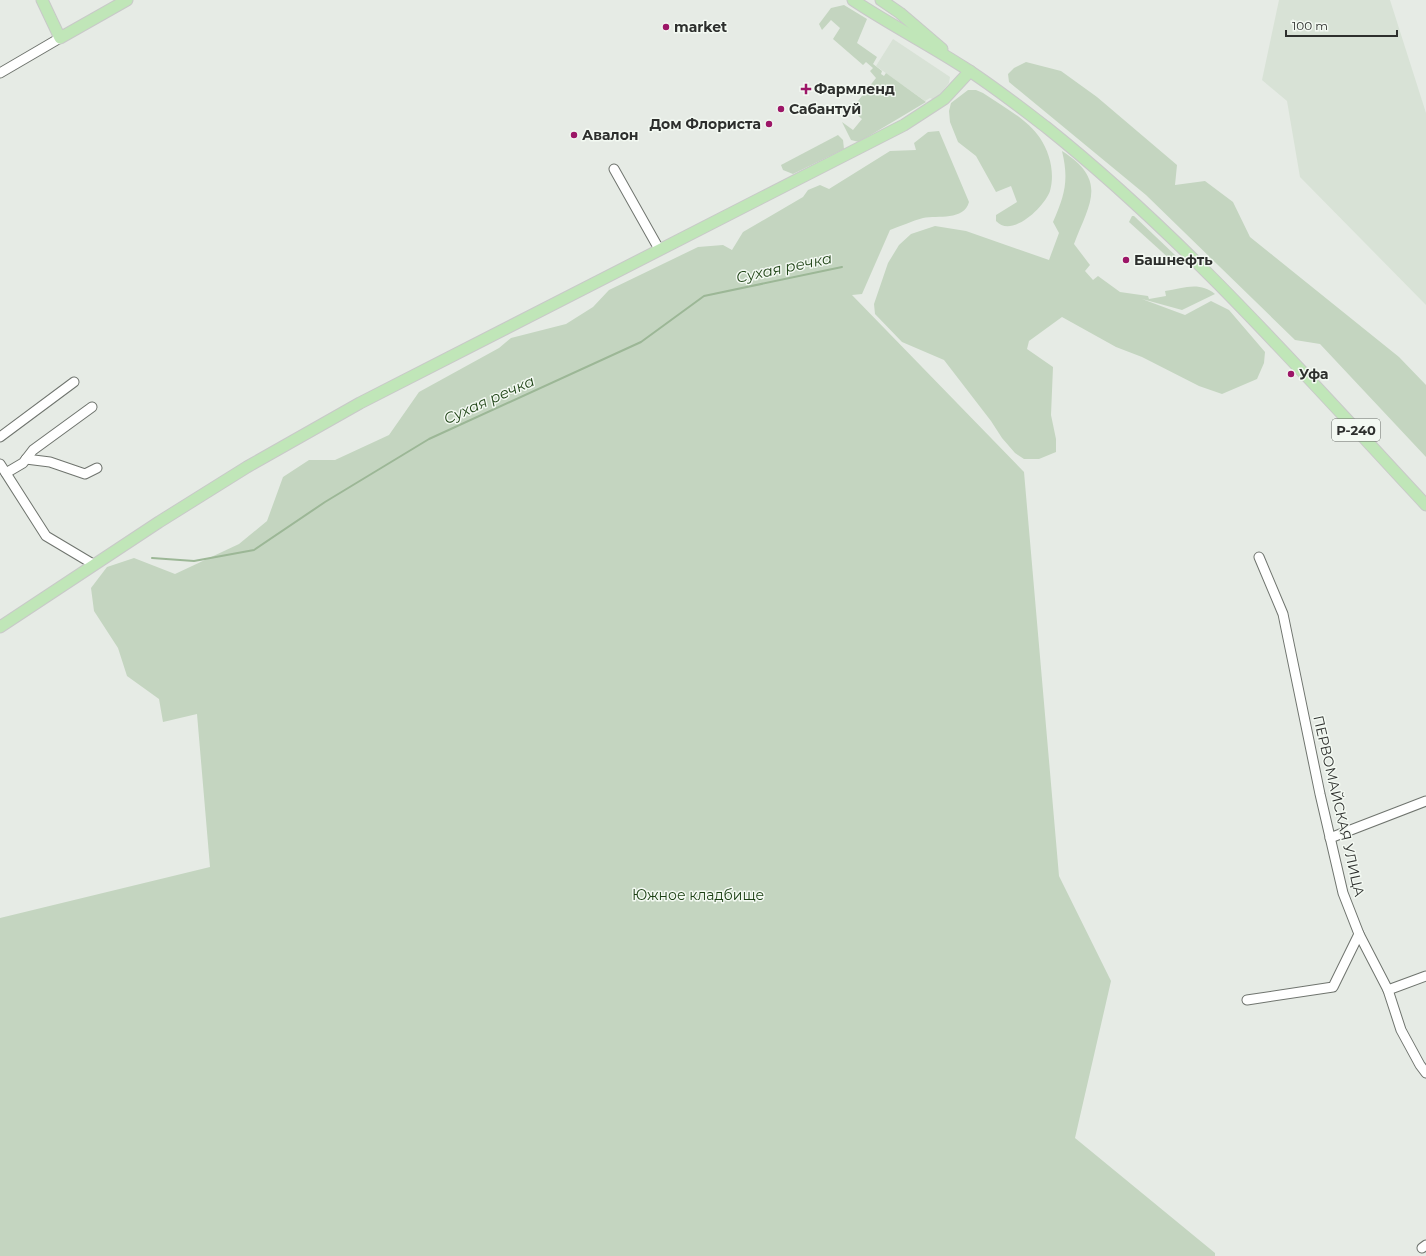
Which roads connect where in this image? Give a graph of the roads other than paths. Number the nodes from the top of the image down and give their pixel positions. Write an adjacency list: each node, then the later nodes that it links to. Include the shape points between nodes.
1 (42, 0): 5 (main road)
2 (127, 0): 5 (main road)
3 (853, 0): 6 (main road, via 892,26)
4 (881, 0): 6 (main road)
5 (60, 38): 7 (street)
6 (966, 68): 9 (main road, via 944,100 919,116); 17 (main road, Р-240, via 1050,131 1194,258)
7 (0, 73)
8 (614, 170): 9 (street)
9 (659, 249): 19 (main road, via 360,403 247,468)
10 (74, 382): 12 (street)
11 (92, 407): 13 (street, via 33,450)
12 (0, 437)
13 (26, 459): 15 (street, via 50,462 85,474); 16 (street)
14 (0, 464): 16 (street)
15 (96, 468)
16 (6, 473): 19 (street, via 46,536)
17 (1426, 505)
18 (1259, 557): 22 (street, ПЕРВОМАЙСКАЯ УЛИЦА, via 1283,614)
19 (93, 564): 20 (main road)
20 (0, 628)
21 (1426, 801): 22 (street)
22 (1330, 838): 23 (street, ПЕРВОМАЙСКАЯ УЛИЦА, via 1344,893)
23 (1359, 934): 25 (street, ПЕРВОМАЙСКАЯ УЛИЦА); 26 (street, via 1333,987)
24 (1426, 976): 25 (street)
25 (1388, 990): 27 (street, ПЕРВОМАЙСКАЯ УЛИЦА, via 1401,1030)
26 (1247, 1000)
27 (1426, 1073)

